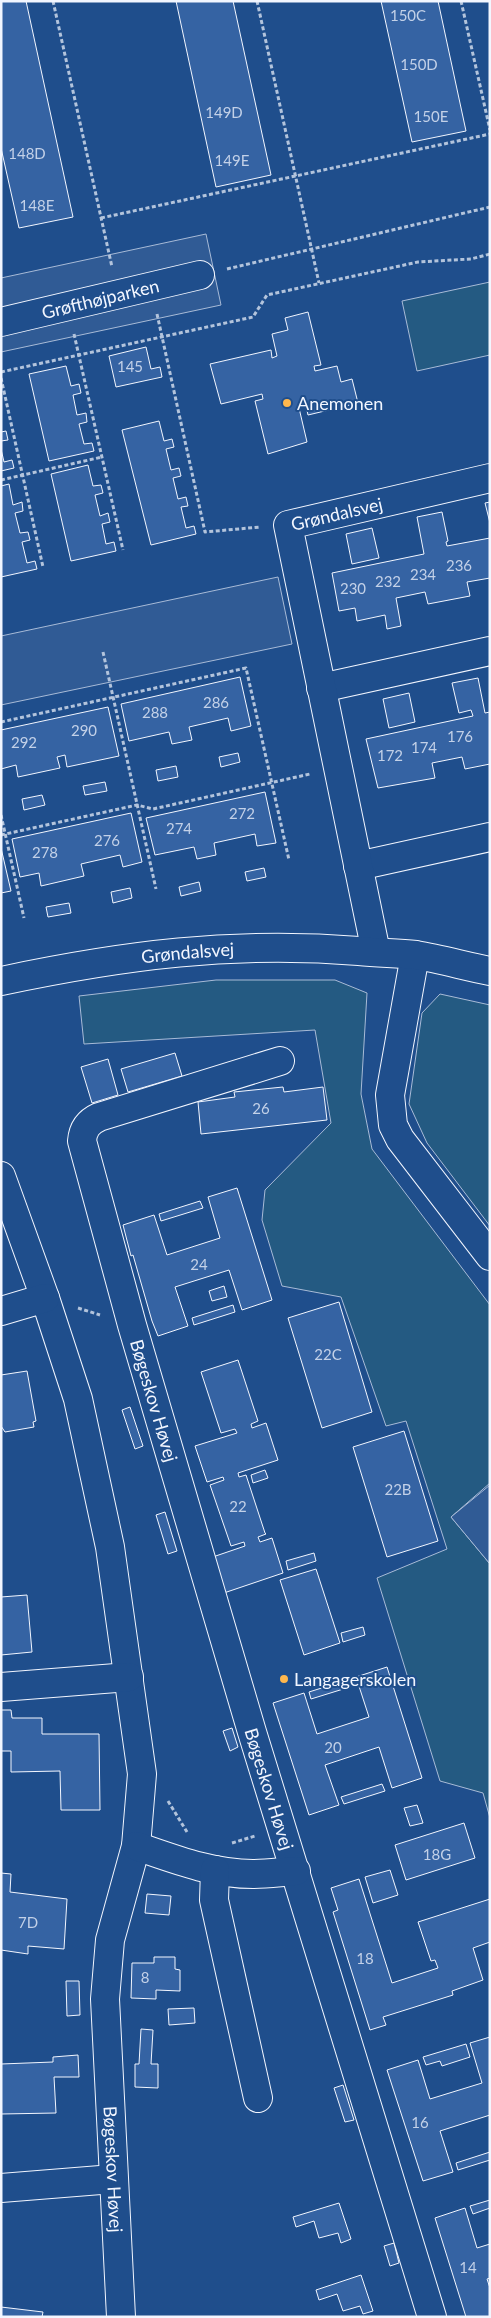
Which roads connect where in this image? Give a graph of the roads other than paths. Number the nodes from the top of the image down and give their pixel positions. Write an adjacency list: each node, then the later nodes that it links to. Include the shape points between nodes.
1 (200, 275): 2 (street, Grøfthøjparken)
2 (1, 322)
3 (490, 478): 5 (street, Grøndalsvej, via 288,525)
4 (490, 651): 5 (street)
5 (322, 688): 7 (street, Grøndalsvej)
6 (490, 837): 7 (street)
7 (358, 866): 8 (street, Grøndalsvej)
8 (376, 952): 9 (street, Grøndalsvej); 11 (street, Grøndalsvej, via 261,947 201,950 84,964)
9 (415, 955): 10 (street, Grøndalsvej); 14 (street, via 390,1095 394,1125 400,1139)
10 (490, 971)
11 (1, 981)
12 (280, 1061): 21 (street, Bøgeskov Høvej, via 99,1117 88,1123 82,1135 132,1325)
13 (1, 1176): 15 (street, Bøgeskov Høvej)
14 (490, 1256)
15 (45, 1298): 16 (street); 17 (street, Bøgeskov Høvej, via 78,1399 110,1547)
16 (1, 1311)
17 (129, 1677): 18 (street); 19 (street, Bøgeskov Høvej, via 142,1774)
18 (1, 1687)
19 (136, 1846): 20 (street, Bøgeskov Høvej); 23 (street, Bøgeskov Høvej, via 110,1940 105,1998)
20 (215, 1870): 21 (street, Bøgeskov Høvej, via 252,1874); 22 (street, via 214,1900)
21 (296, 1871): 26 (street, Bøgeskov Høvej)
22 (258, 2098)
23 (112, 2179): 24 (street); 25 (street, Bøgeskov Høvej)
24 (1, 2188)
25 (121, 2317)
26 (432, 2317)

